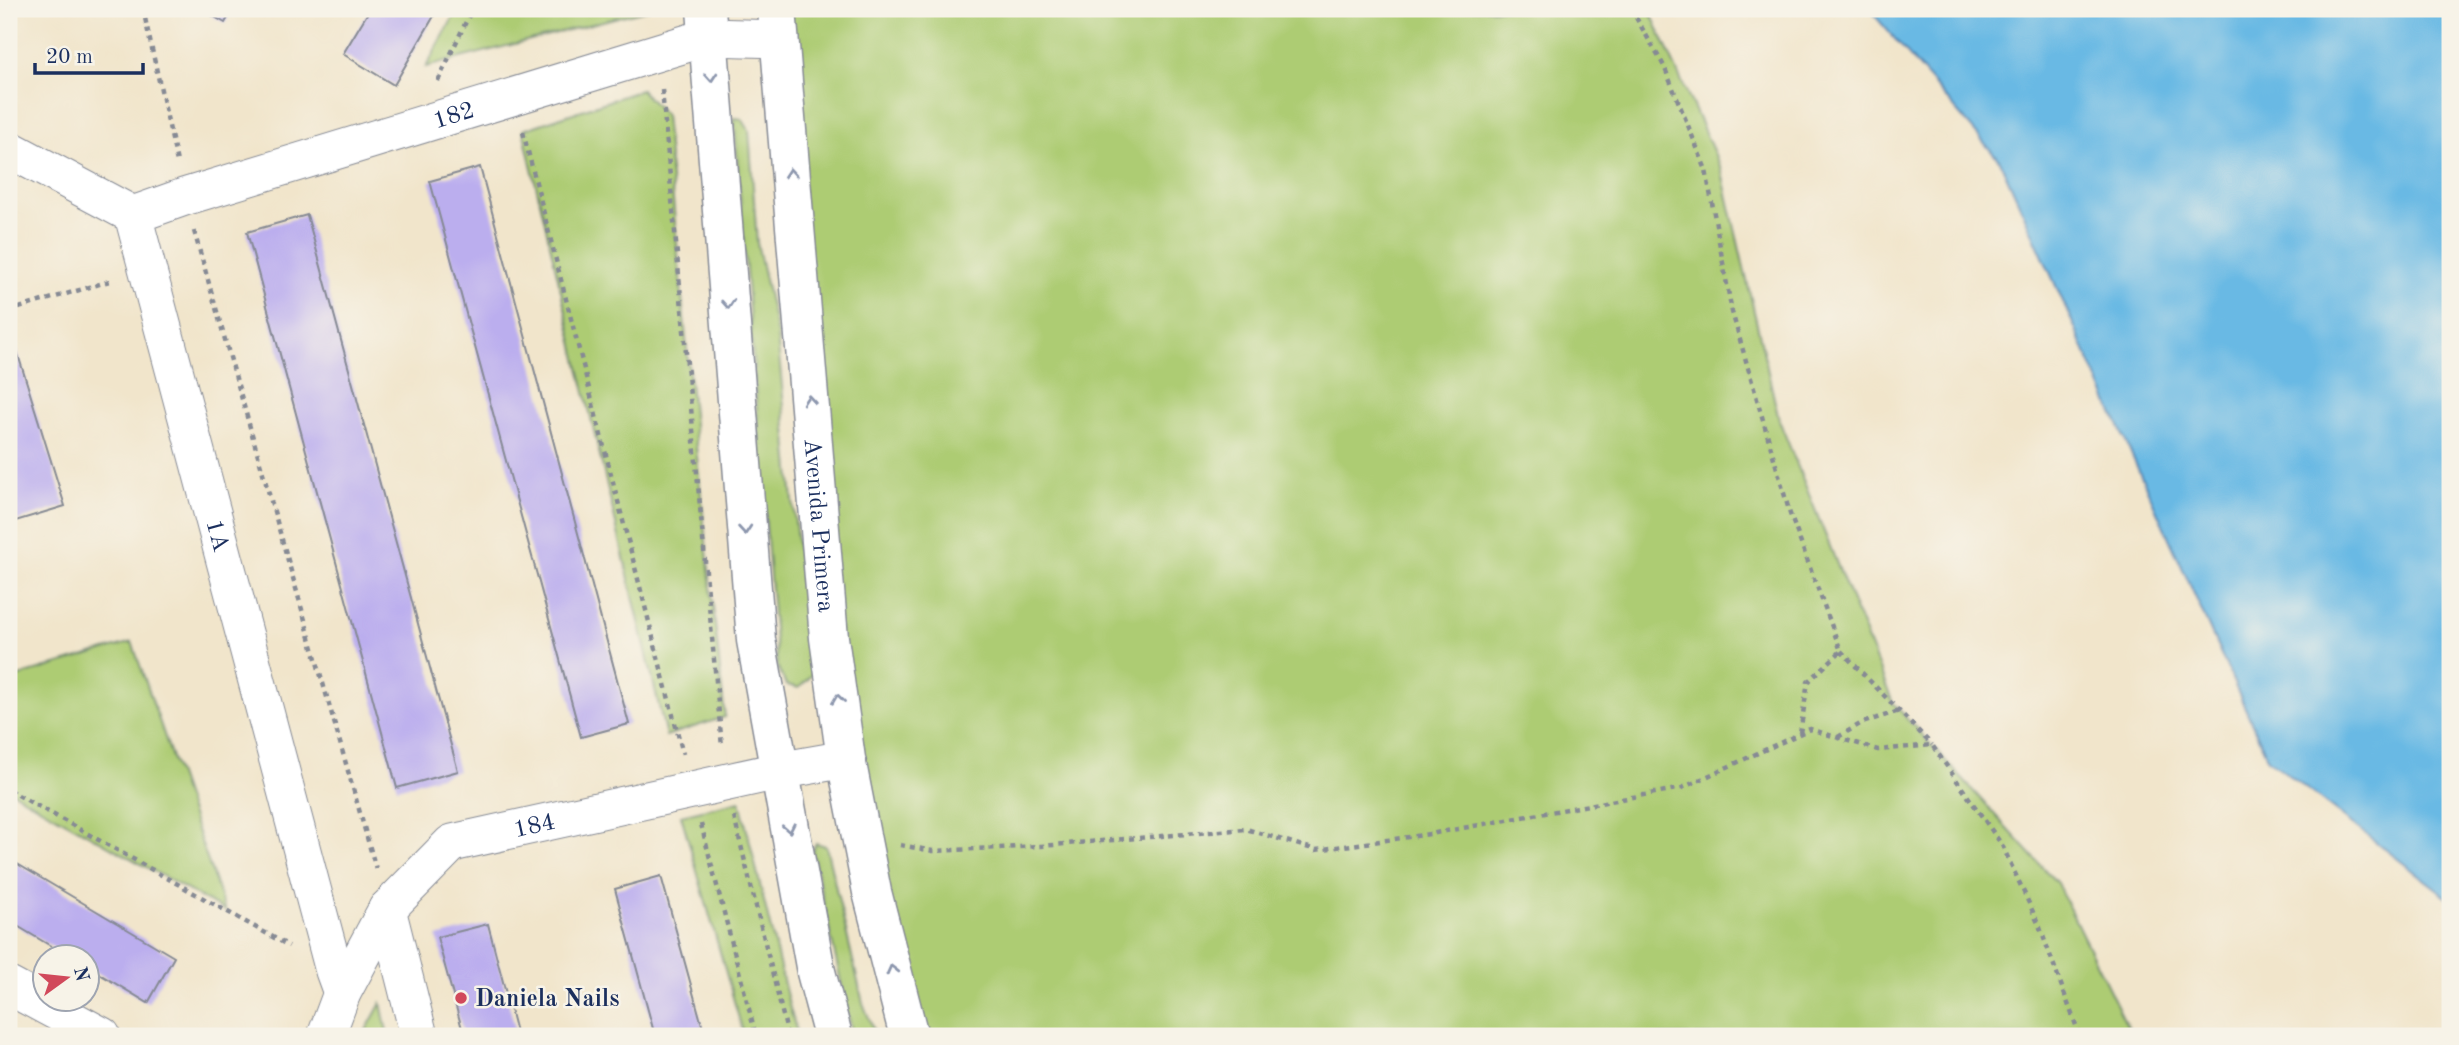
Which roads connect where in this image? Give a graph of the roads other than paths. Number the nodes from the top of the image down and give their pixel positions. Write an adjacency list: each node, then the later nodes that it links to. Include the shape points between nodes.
1 (707, 23): 2 (street, 182); 4 (street, 182, via 514,97); 6 (street, one-way to 6, via 756,640)
2 (778, 24): 5 (street, Avenida Primera, one-way to 2, via 829,639)
3 (9, 149): 4 (street)
4 (133, 215): 8 (street, 1A)
5 (846, 759): 6 (street, 184); 14 (street, Avenida Primera, one-way to 5, via 872,892)
6 (778, 771): 7 (street, 184, via 452,843); 13 (street, one-way to 13, via 816,972)
7 (387, 909): 8 (street, 184); 12 (street)
8 (338, 982): 11 (street, 184)
9 (9, 986): 10 (street)
10 (102, 1036)
11 (326, 1036)
12 (419, 1036)
13 (833, 1036)
14 (909, 1036)

